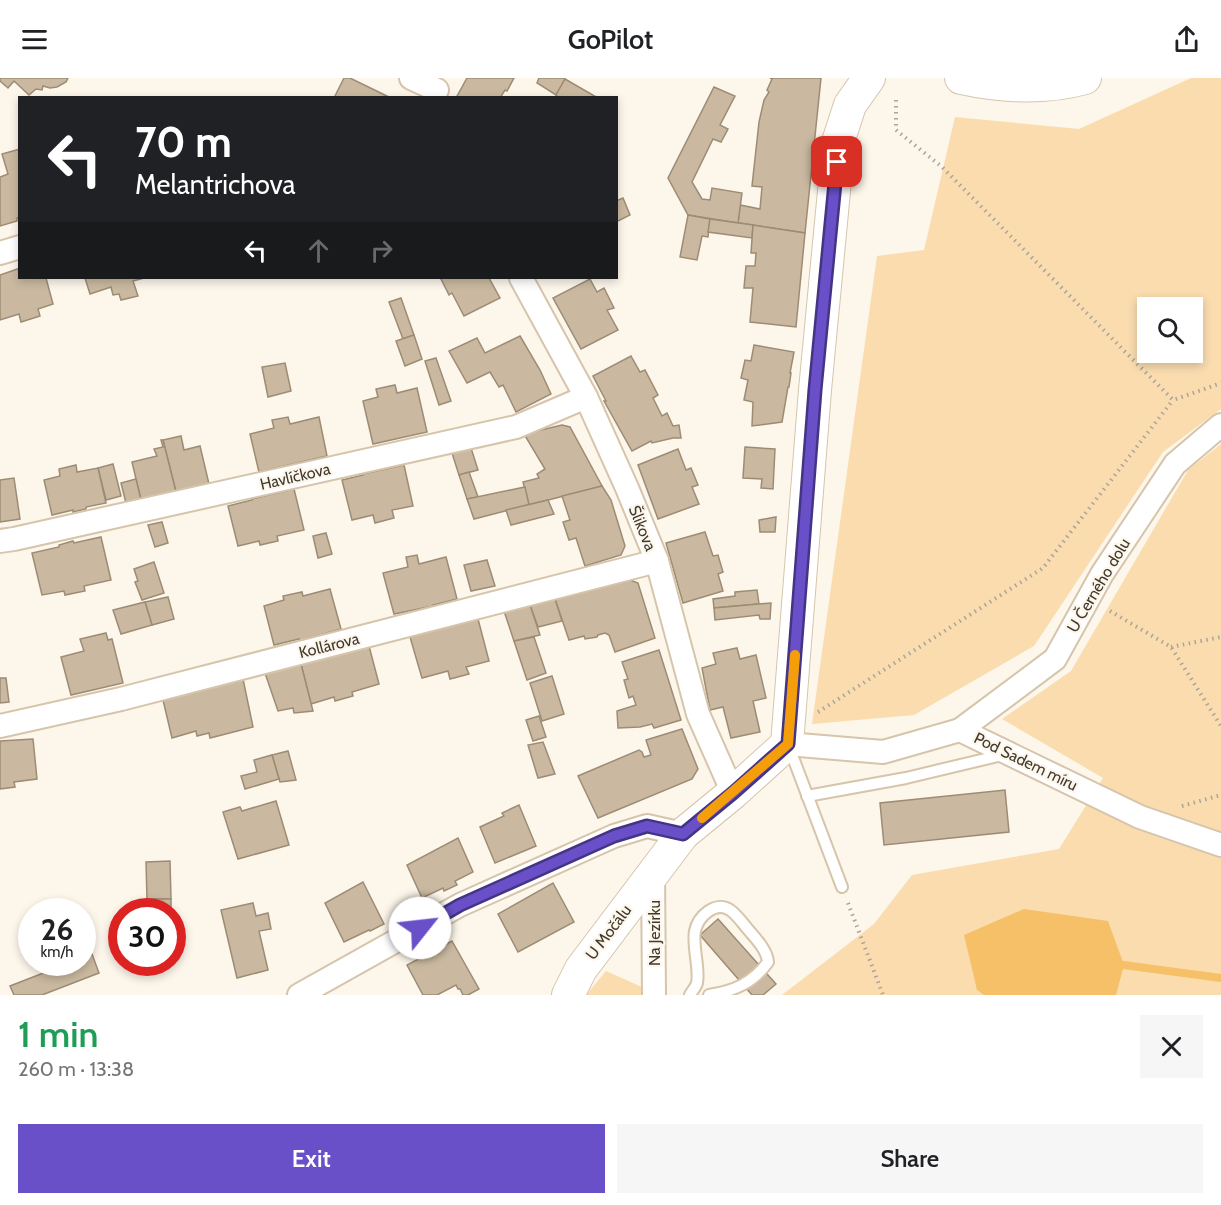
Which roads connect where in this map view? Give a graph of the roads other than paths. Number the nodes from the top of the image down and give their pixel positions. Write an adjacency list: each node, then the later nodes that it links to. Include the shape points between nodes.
1 (411, 78): 5 (street)
2 (868, 78): 15 (street, via 850,105 839,139)
3 (961, 78): 4 (street, via 1026,86)
4 (1085, 78)
5 (439, 88)
6 (18, 248): 7 (street)
7 (0, 253)
8 (522, 279): 9 (street, Šlikova)
9 (586, 397): 11 (street, Havlíčkova, via 516,427); 12 (street, Šlikova)
10 (1221, 425): 14 (street, U Černého dolu, via 1174,464 1102,574 1055,659)
11 (0, 541)
12 (657, 561): 13 (street, Kollárova, via 121,699); 17 (street, Šlikova, via 698,714)
13 (0, 726)
14 (960, 730): 15 (street, Pod Sadem míru, via 883,752); 16 (street, Pod Sadem míru)
15 (789, 732): 17 (street, U Močálu); 18 (lane)
16 (1008, 753): 18 (lane, via 906,778); 20 (street, Pod Sadem míru, via 1140,816)
17 (733, 793): 19 (street, U Močálu)
18 (807, 796): 22 (lane)
19 (683, 834): 21 (street, U Močálu); 23 (street, via 647,826 614,836 460,905)
20 (1221, 845)
21 (653, 871): 24 (street, U Močálu, via 581,969); 25 (street, Na Jezírku)
22 (842, 887)
23 (299, 995)
24 (568, 995)
25 (654, 995)
26 (690, 995): 27 (lane, via 697,983 694,932 705,913 722,906 731,910 753,935 768,955 768,962 743,986)
27 (709, 995)

